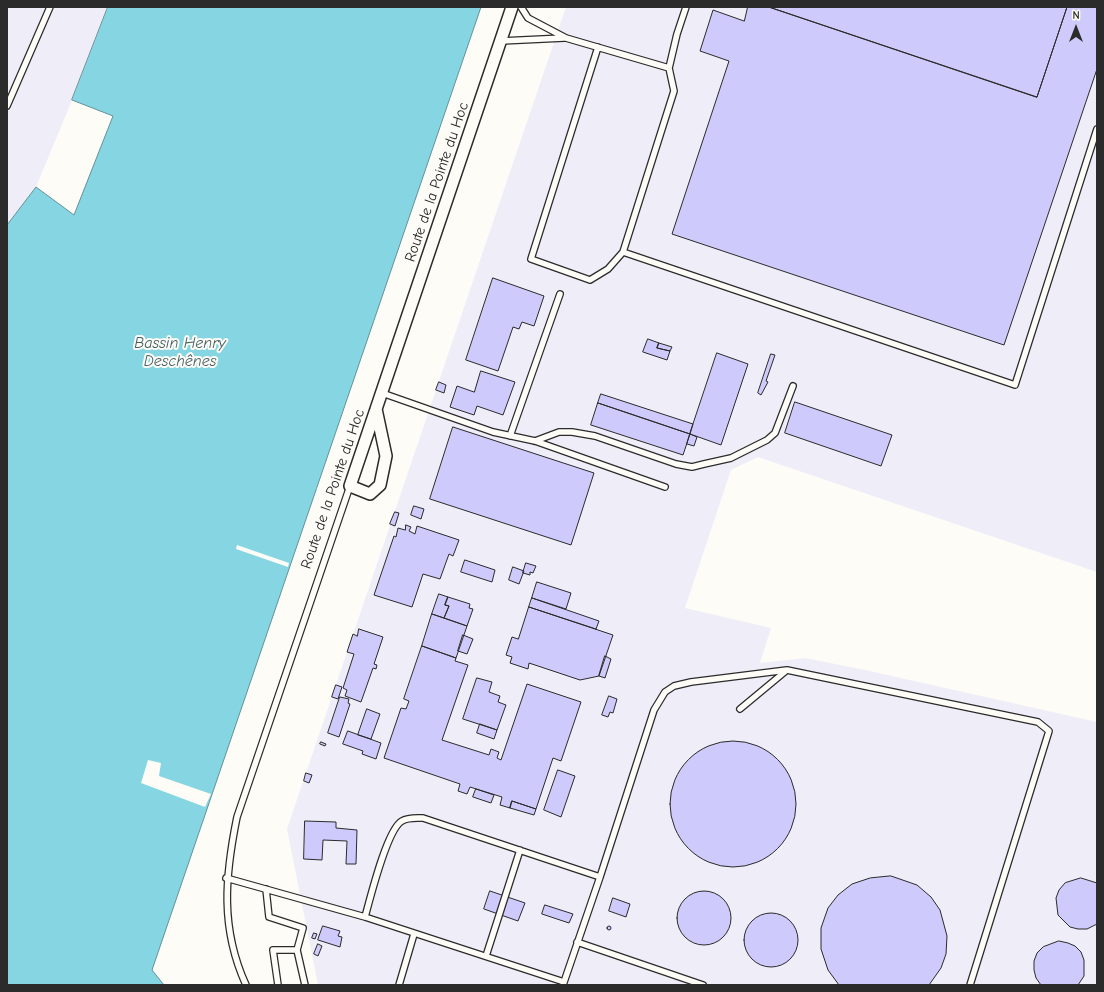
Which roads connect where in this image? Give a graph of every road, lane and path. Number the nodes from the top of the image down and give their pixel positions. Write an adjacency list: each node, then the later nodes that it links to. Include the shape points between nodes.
1 (50, 7): 9 (lane)
2 (512, 7): 6 (street, Route de la Pointe du Hoc)
3 (520, 7): 5 (lane, via 528,18)
4 (686, 7): 8 (lane)
5 (566, 38): 6 (lane); 7 (lane)
6 (500, 41): 14 (street, Route de la Pointe du Hoc)
7 (598, 47): 8 (lane); 11 (lane, via 532,259 590,280 608,269)
8 (669, 68): 11 (lane, via 674,91)
9 (7, 106)
10 (1097, 129): 11 (lane, via 1015,385)
11 (623, 252)
12 (560, 294): 16 (lane)
13 (793, 386): 17 (lane, via 775,433 767,440 731,458 692,467 676,464 595,436 572,432 559,432)
14 (382, 393): 15 (street, Route de la Pointe du Hoc); 16 (lane)
15 (376, 409): 18 (street, Route de la Pointe du Hoc); 18 (street, via 386,456 380,485 370,494)
16 (510, 436): 17 (lane)
17 (535, 441): 19 (lane)
18 (350, 486): 24 (lane, Route de la Pointe du Hoc, via 237,817)
19 (665, 487)
20 (787, 670): 21 (lane); 23 (lane, via 692,682 674,686 665,692 654,710); 37 (lane, via 1038,722 1049,731)
21 (740, 709)
22 (520, 850): 23 (lane); 26 (lane, via 423,818 402,820 391,835); 30 (lane)
23 (600, 876): 28 (lane)
24 (226, 878): 25 (lane); 32 (lane, Route de la Pointe du Hoc, via 229,933)
25 (266, 889): 26 (lane); 29 (lane, via 269,917 303,928)
26 (365, 917): 27 (lane)
27 (414, 934): 30 (lane); 35 (lane)
28 (577, 942): 31 (lane); 36 (lane)
29 (297, 950): 33 (lane, via 273,950); 34 (lane)
30 (486, 956): 31 (lane)
31 (564, 983)
32 (246, 985)
33 (278, 985)
34 (304, 985)
35 (399, 985)
36 (703, 985)
37 (970, 985)

